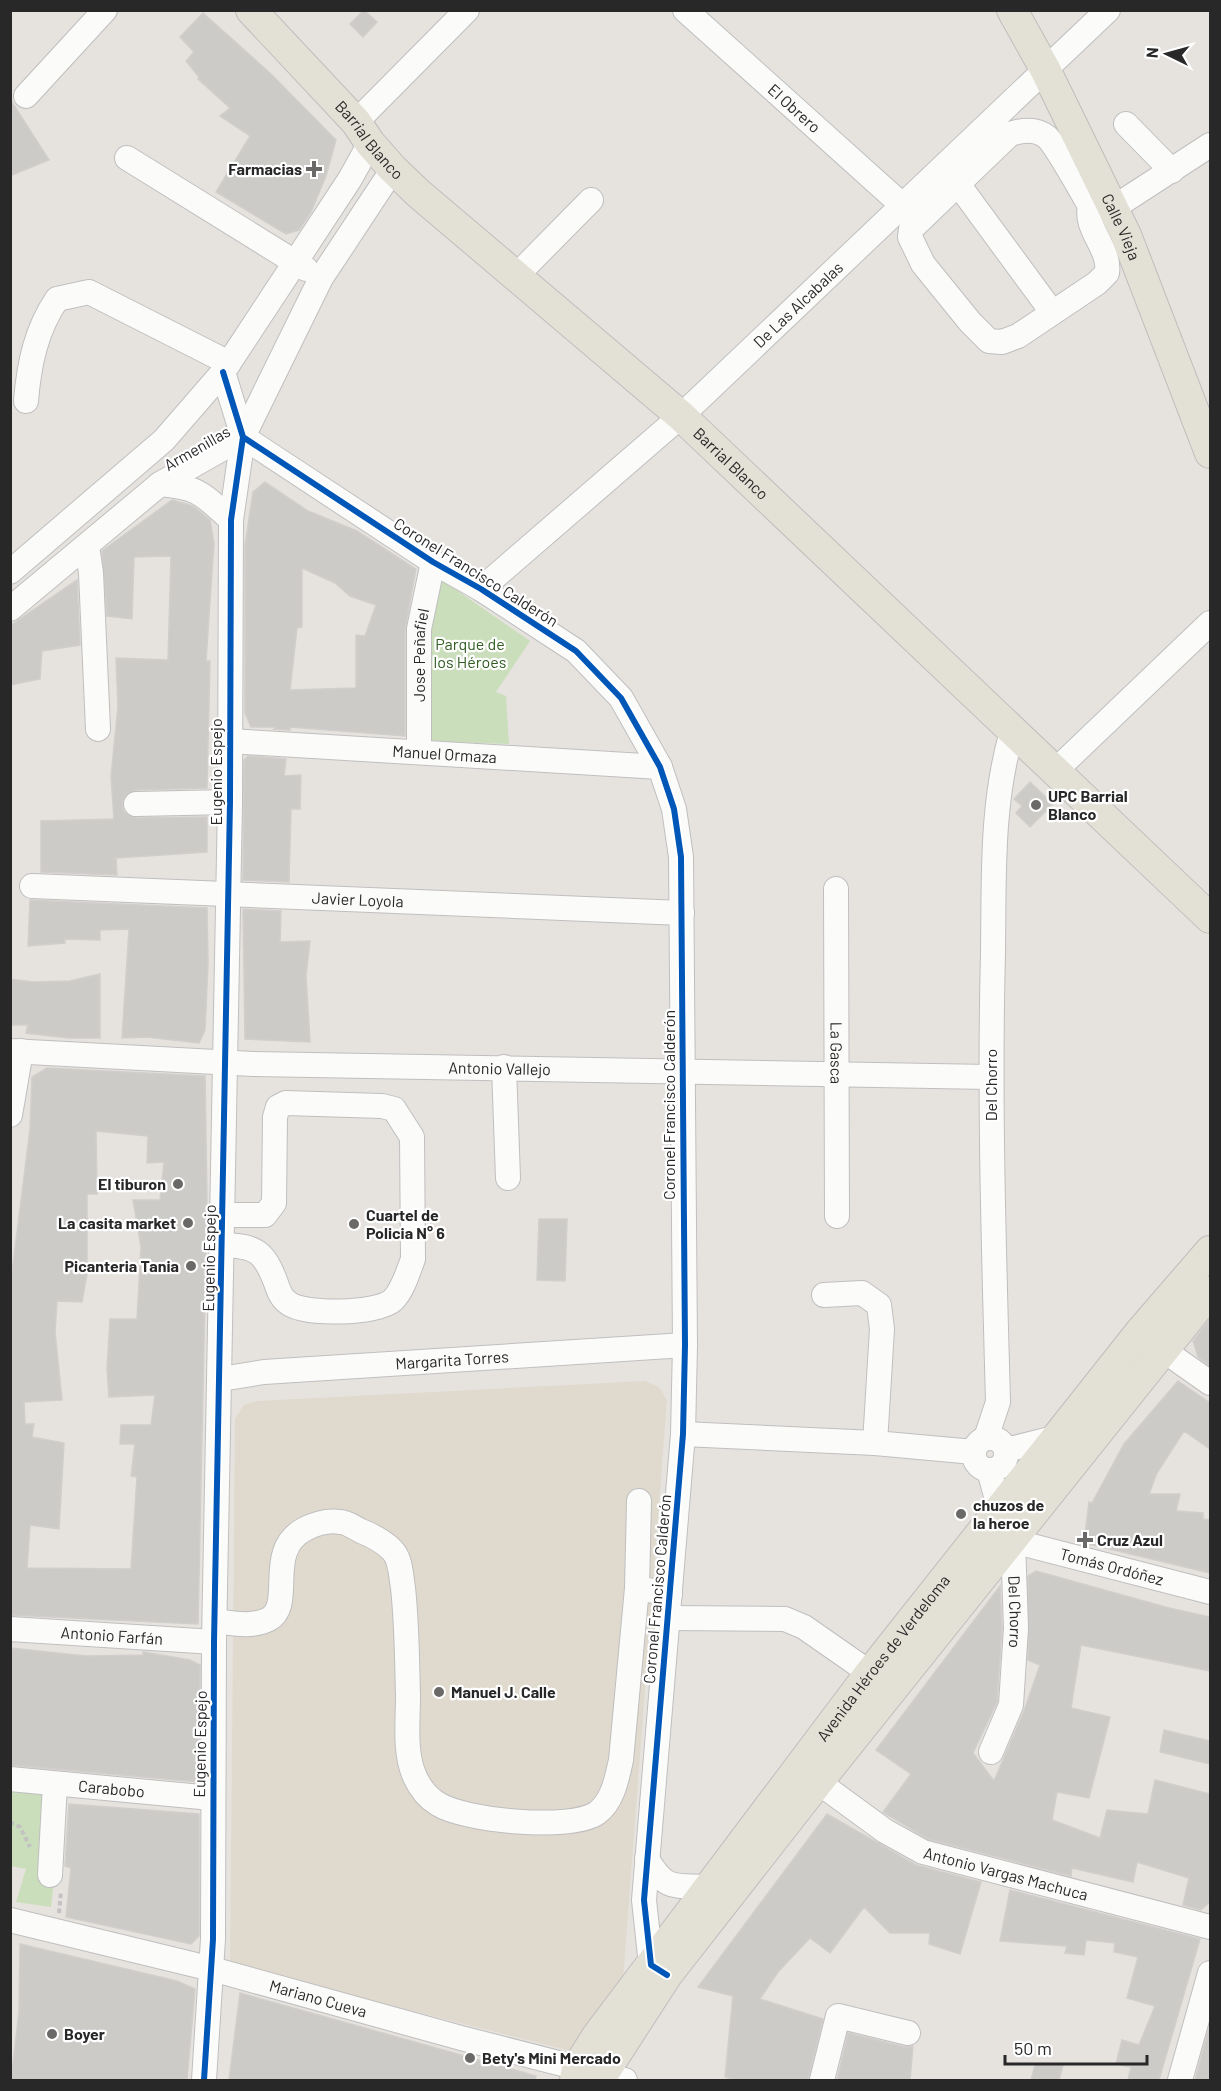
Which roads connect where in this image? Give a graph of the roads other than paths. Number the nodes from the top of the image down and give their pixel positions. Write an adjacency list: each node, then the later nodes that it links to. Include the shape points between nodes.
1 (105, 10): 8 (street)
2 (251, 10): 10 (main road, Barrial Blanco)
3 (467, 10): 10 (street, Armenillas)
4 (685, 10): 18 (street, El Obrero)
5 (1012, 10): 7 (main road, Calle Vieja)
6 (1108, 10): 7 (street, De Las Alcabalas)
7 (1045, 69): 17 (main road, Calle Vieja); 18 (street, De Las Alcabalas)
8 (26, 96)
9 (1126, 124): 14 (street)
10 (363, 133): 13 (main road, Barrial Blanco); 19 (street, Armenillas, via 350,179)
11 (1210, 145): 14 (street)
12 (127, 158): 19 (street)
13 (393, 169): 20 (main road, Barrial Blanco); 21 (street, Armenillas)
14 (1172, 171): 17 (street)
15 (958, 184): 17 (street, via 1010,134 1033,130 1047,137); 22 (street); 22 (street, via 910,229 923,264 989,340 1002,342 1018,336)
16 (591, 200): 20 (street)
17 (1104, 204): 22 (street, via 1089,213 1105,252 1107,273); 27 (main road, Calle Vieja, via 1126,235)
18 (902, 206): 25 (street, De Las Alcabalas)
19 (294, 262): 21 (street); 23 (street, Armenillas)
20 (516, 276): 25 (main road, Barrial Blanco)
21 (321, 278): 26 (street, Armenillas)
22 (1052, 312)
23 (226, 368): 24 (street, via 89,292 57,299 44,318 29,366); 26 (street); 32 (street, Armenillas, via 164,440)
24 (26, 401)
25 (681, 416): 33 (street, De Las Alcabalas); 37 (main road, Barrial Blanco)
26 (243, 437): 28 (street, Armenillas); 29 (street, Eugenio Espejo); 31 (street, Coronel Francisco Calderón)
27 (1210, 453)
28 (160, 484): 29 (street, via 201,492); 30 (street, Armenillas)
29 (231, 520): 38 (street, Eugenio Espejo)
30 (87, 546): 34 (street, Armenillas); 36 (street)
31 (432, 562): 33 (street, Coronel Francisco Calderón); 39 (street, Jose Peñafiel, via 419,629)
32 (10, 572)
33 (481, 589): 40 (street, Coronel Francisco Calderón, via 576,651 621,699)
34 (10, 609)
35 (1210, 623): 41 (street)
36 (98, 729)
37 (1012, 732): 41 (main road, Barrial Blanco); 54 (street, Del Chorro, via 995,834)
38 (229, 741): 39 (street, Manuel Ormaza); 42 (street, Eugenio Espejo)
39 (418, 751): 40 (street, Manuel Ormaza)
40 (660, 767): 47 (street, Coronel Francisco Calderón, via 674,809 681,858)
41 (1054, 772): 48 (main road, Barrial Blanco)
42 (230, 802): 43 (street); 46 (street, Eugenio Espejo)
43 (136, 804)
44 (33, 886): 46 (street, Javier Loyola)
45 (836, 889): 53 (street, La Gasca)
46 (228, 893): 47 (street, Javier Loyola); 50 (street, Eugenio Espejo)
47 (682, 913): 52 (street, Coronel Francisco Calderón)
48 (1210, 918)
49 (16, 1051): 50 (street, Antonio Vallejo); 55 (street)
50 (224, 1061): 51 (street, Antonio Vallejo); 57 (street, Eugenio Espejo)
51 (504, 1067): 52 (street, Antonio Vallejo); 56 (street)
52 (682, 1071): 53 (street, Antonio Vallejo); 66 (street, Coronel Francisco Calderón)
53 (836, 1073): 54 (street, Antonio Vallejo); 59 (street, La Gasca)
54 (990, 1077): 72 (street, Del Chorro, via 998,1402)
55 (10, 1115)
56 (508, 1178)
57 (222, 1215): 58 (street); 60 (street, Eugenio Espejo)
58 (265, 1215): 62 (street); 62 (street, via 274,1203 278,1107 286,1103 382,1106 394,1109 402,1118 412,1137 414,1165 412,1259 392,1301 373,1309 302,1310 286,1302)
59 (837, 1216)
60 (222, 1245): 62 (street, via 247,1246); 67 (street, Eugenio Espejo)
61 (1210, 1251): 65 (main road, Avenida Héroes de Verdeloma)
62 (261, 1254)
63 (1210, 1293): 65 (main road, Avenida Héroes de Verdeloma)
64 (824, 1295): 71 (street, via 862,1293 879,1305 882,1329)
65 (1151, 1341): 68 (street); 70 (main road, Avenida Héroes de Verdeloma); 75 (main road, Avenida Héroes de Verdeloma)
66 (685, 1345): 67 (street, Margarita Torres, via 264,1372); 69 (street, Coronel Francisco Calderón)
67 (221, 1379): 80 (street, Eugenio Espejo)
68 (1210, 1383)
69 (682, 1434): 71 (street); 78 (street, Coronel Francisco Calderón)
70 (1058, 1437): 72 (street); 74 (main road, Avenida Héroes de Verdeloma)
71 (875, 1443): 72 (street)
72 (989, 1453): 74 (street, Del Chorro)
73 (639, 1502): 76 (street)
74 (1000, 1511): 75 (street, Del Chorro); 81 (main road, Avenida Héroes de Verdeloma)
75 (1013, 1541): 77 (street, Tomás Ordóñez); 82 (street, Del Chorro, via 1016,1628 1011,1704); 84 (main road, Avenida Héroes de Verdeloma)
76 (637, 1588): 78 (street); 80 (street, Antonio Farfán, via 621,1760 606,1803 584,1819 527,1822 471,1817 439,1805 425,1793 414,1776 408,1751 406,1613 400,1566 393,1550 370,1535 341,1522 314,1524 294,1535 283,1556 278,1607 270,1619)
77 (1210, 1593)
78 (669, 1606): 81 (street, via 785,1619 804,1627); 87 (street, Coronel Francisco Calderón)
79 (10, 1629): 80 (street, Antonio Farfán)
80 (215, 1632): 86 (street, Eugenio Espejo)
81 (870, 1673): 89 (main road, Avenida Héroes de Verdeloma)
82 (991, 1752)
83 (10, 1779): 85 (street, Carabobo)
84 (818, 1782): 91 (street, Antonio Vargas Machuca, via 885,1831 923,1852); 93 (main road, Avenida Héroes de Verdeloma)
85 (55, 1784): 86 (street, Carabobo); 88 (street)
86 (213, 1798): 92 (street, Eugenio Espejo)
87 (647, 1859): 89 (street, via 657,1876 670,1885); 93 (street, Coronel Francisco Calderón, via 644,1900)
88 (50, 1875)
89 (710, 1887): 93 (main road, Avenida Héroes de Verdeloma)
90 (11, 1924): 92 (street, Mariano Cueva)
91 (1210, 1927)
92 (212, 1969): 96 (street, Mariano Cueva); 97 (street, Eugenio Espejo)
93 (659, 1970): 96 (main road, Avenida Héroes de Verdeloma, via 597,2036)
94 (1210, 1973): 99 (street)
95 (908, 2033): 98 (street, via 838,2016)
96 (596, 2077)
97 (204, 2080)
98 (822, 2080)
99 (1180, 2080)

